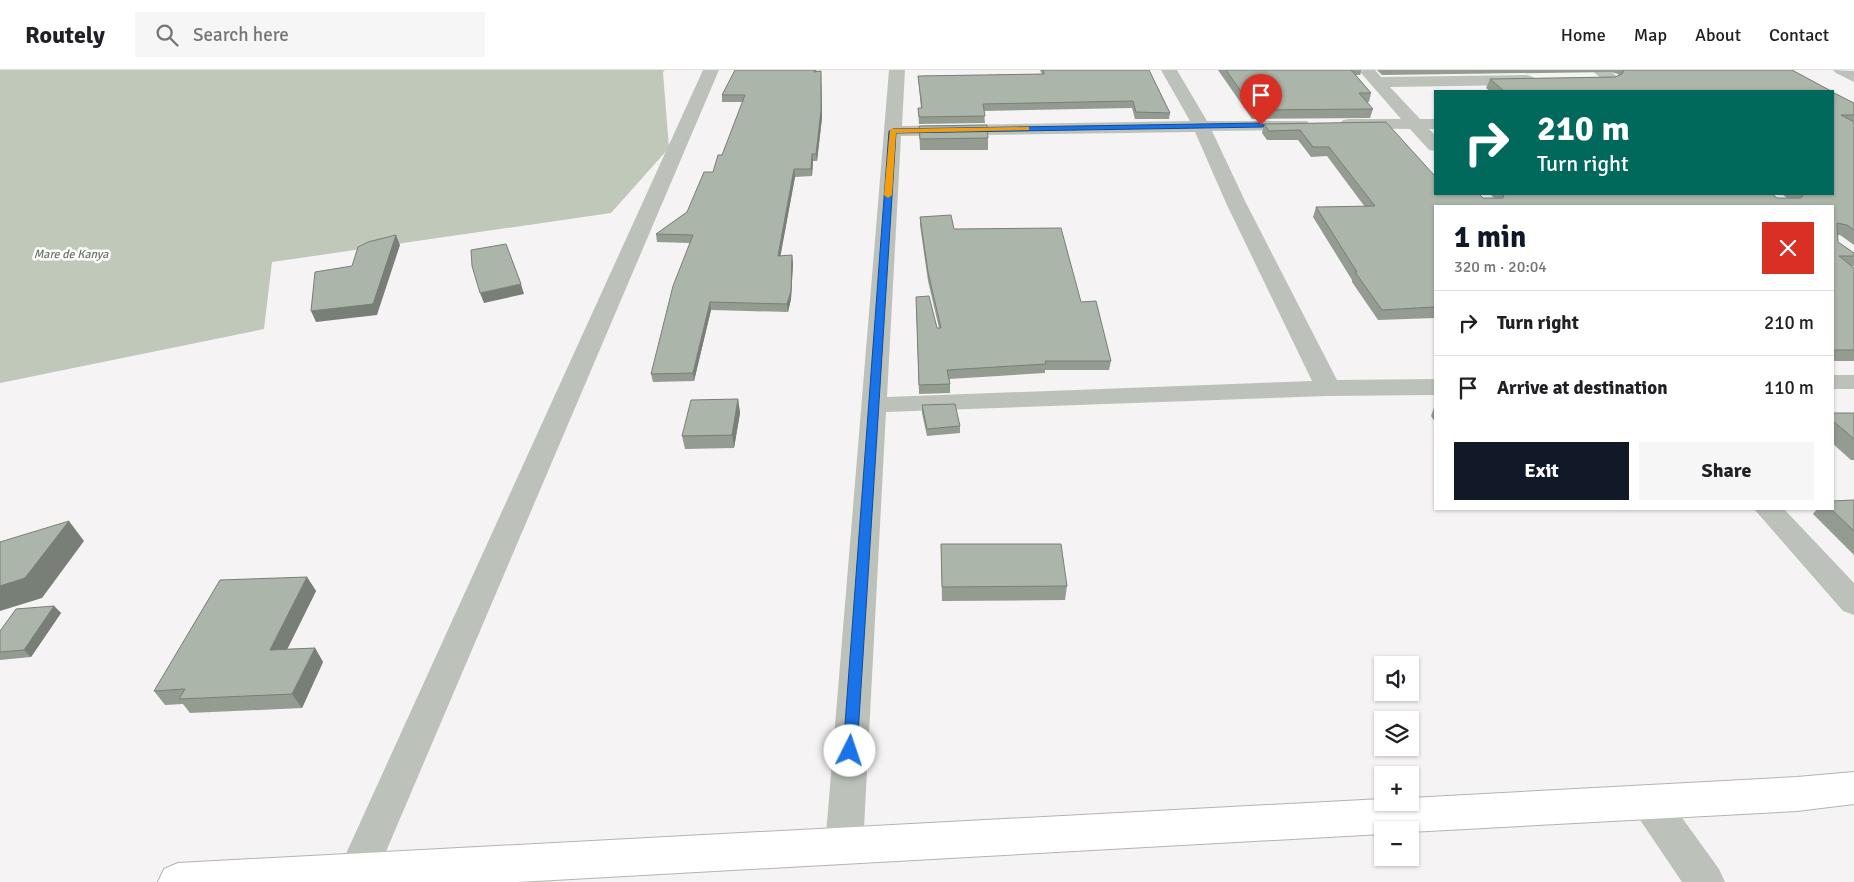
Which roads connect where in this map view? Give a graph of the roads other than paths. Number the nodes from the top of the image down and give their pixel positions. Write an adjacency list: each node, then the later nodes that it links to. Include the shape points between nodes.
1 (711, 70): 25 (street)
2 (897, 70): 13 (street)
3 (1169, 70): 12 (street)
4 (1841, 70): 7 (street)
5 (1371, 76): 8 (street); 10 (street)
6 (1600, 76): 9 (street)
7 (1854, 77)
8 (1542, 80)
9 (1625, 90)
10 (1415, 124): 11 (street); 12 (street); 14 (street)
11 (1434, 124)
12 (1201, 126): 13 (street); 18 (street)
13 (893, 131): 19 (street)
14 (1434, 145)
15 (1834, 382): 16 (street)
16 (1854, 382)
17 (1434, 387): 18 (street)
18 (1328, 388): 19 (street)
19 (874, 405): 24 (street)
20 (1769, 510): 21 (street)
21 (1854, 603)
22 (1854, 788): 23 (highway)
23 (1649, 802): 24 (highway); 27 (street)
24 (844, 847): 25 (highway)
25 (358, 871): 26 (highway)
26 (178, 882)
27 (1705, 882)

